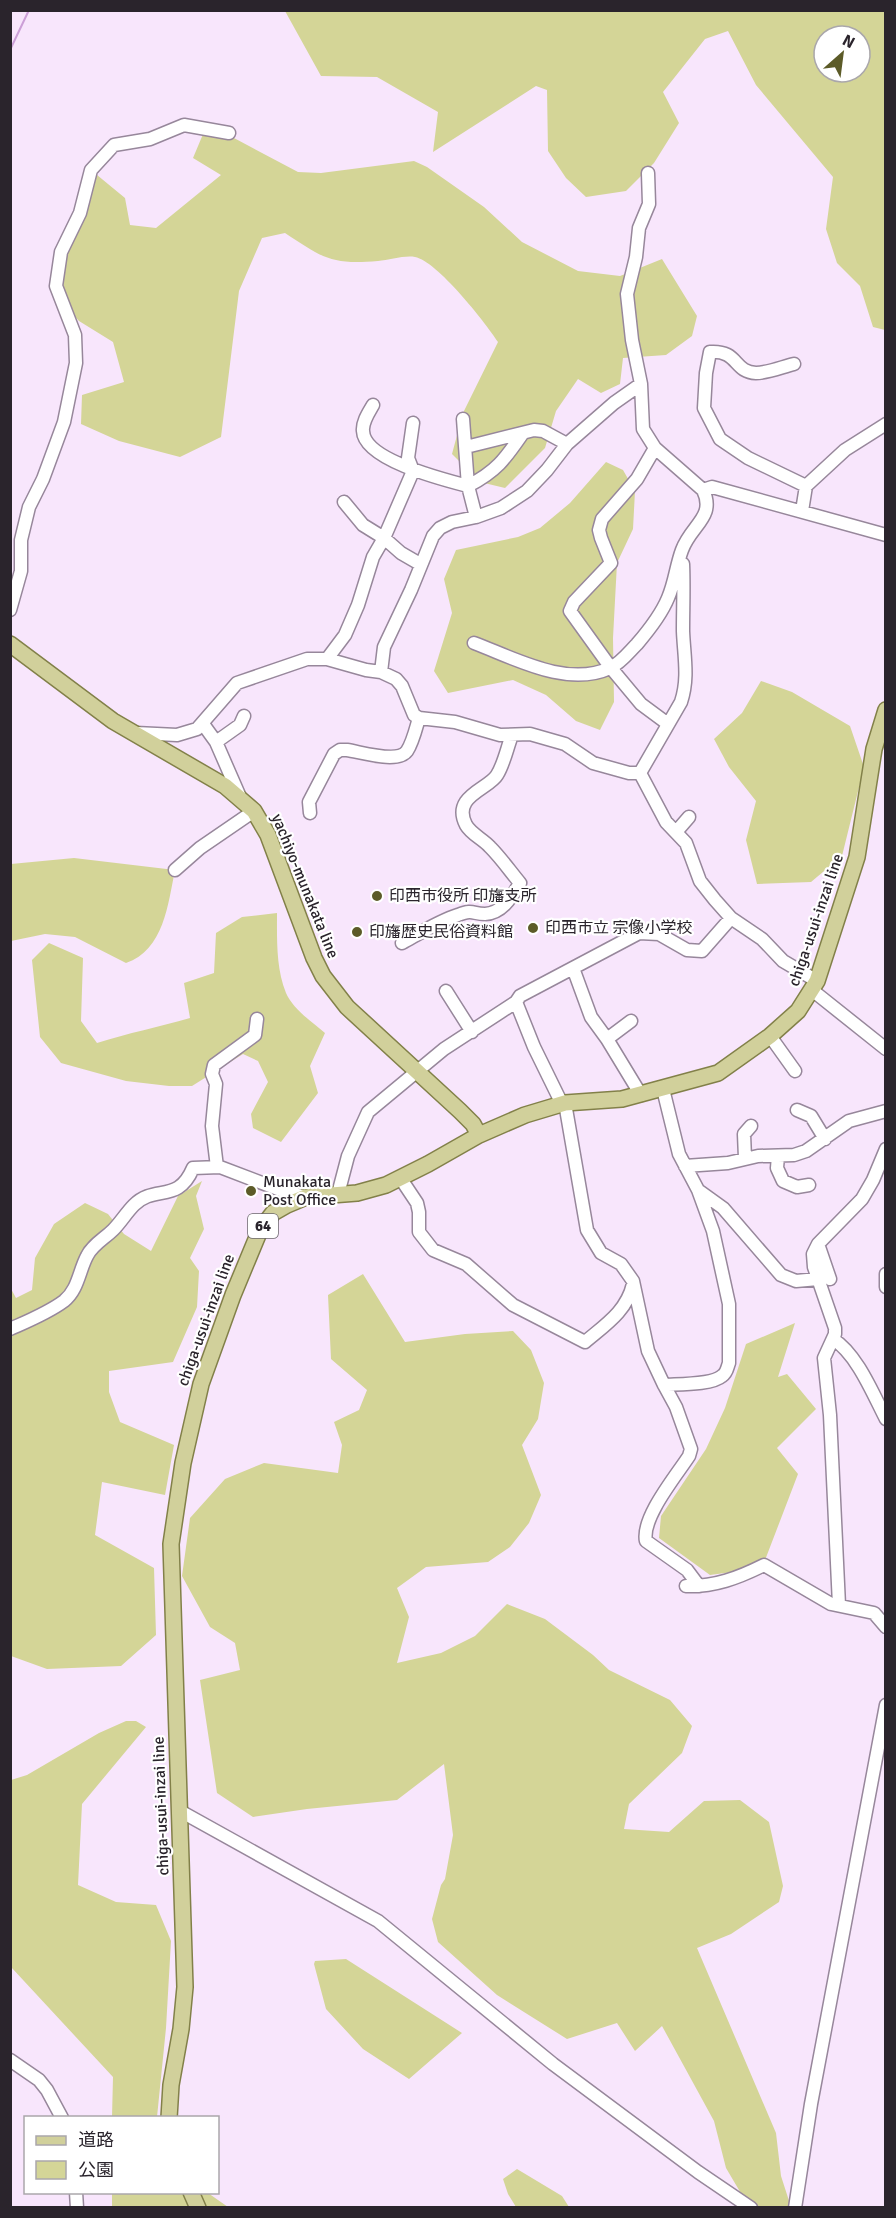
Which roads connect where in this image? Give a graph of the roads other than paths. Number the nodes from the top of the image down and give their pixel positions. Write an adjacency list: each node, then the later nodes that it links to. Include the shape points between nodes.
1 (229, 134): 24 (street, via 184,124 150,139 114,145 91,170 80,213 61,252 56,286 75,335 76,363 64,422 29,507 21,540 21,571)
2 (648, 173): 4 (street, via 649,204 639,228 627,294)
3 (794, 364): 15 (street, via 757,373 743,370 723,351 710,352 704,408 720,439 748,458)
4 (641, 384): 10 (street); 12 (street, via 643,429)
5 (373, 405): 13 (street, via 364,422 365,439 385,457)
6 (463, 419): 11 (street)
7 (413, 423): 13 (street, via 408,458)
8 (885, 424): 15 (street, via 845,450)
9 (523, 433): 10 (street, via 543,430); 11 (street); 14 (street, via 498,467)
10 (567, 444): 19 (street, via 527,491 501,508)
11 (466, 447): 14 (street)
12 (655, 448): 16 (street); 28 (street, via 632,486 602,519 600,538 611,563 570,608 570,614)
13 (413, 471): 14 (street); 21 (street)
14 (468, 486): 19 (street)
15 (806, 486): 18 (street)
16 (703, 489): 18 (street, via 712,487); 22 (street, via 707,510)
17 (344, 502): 21 (street, via 363,525)
18 (802, 511): 20 (street)
19 (477, 517): 23 (street, via 440,528)
20 (885, 535)
21 (384, 538): 23 (street); 27 (street, via 373,557 345,635)
22 (683, 547): 28 (street, via 668,600 646,633); 34 (street, via 687,669 681,702)
23 (420, 564): 29 (street, via 384,646)
24 (10, 610)
25 (474, 643): 28 (street, via 570,676)
26 (10, 644): 36 (main road, yachiyo-munakata line)
27 (327, 659): 29 (street); 33 (street, via 307,659 237,683)
28 (611, 668): 34 (street, via 641,704)
29 (381, 672): 32 (street, via 402,686 414,715)
30 (885, 710): 35 (main road, chiga-usui-inzai line / 64)
31 (244, 716): 38 (street, via 240,725)
32 (419, 718): 37 (street); 42 (street, via 408,750 396,758 347,750 334,753 309,802)
33 (203, 724): 36 (street, via 177,735); 38 (street)
34 (668, 724): 39 (street)
35 (882, 729): 49 (main road, chiga-usui-inzai line / 64, via 874,750 857,857)
36 (131, 733): 40 (main road, yachiyo-munakata line)
37 (512, 735): 39 (street, via 530,734 565,744 593,763); 47 (street, via 498,774 469,797 464,817 470,829 520,883 507,903 494,912 471,910 455,915)
38 (216, 742): 40 (street)
39 (640, 773): 44 (street, via 657,808)
40 (240, 797): 41 (main road, yachiyo-munakata line)
41 (254, 811): 45 (street); 58 (main road, yachiyo-munakata line, via 268,835 323,976 347,1007)
42 (310, 813)
43 (689, 817): 44 (street)
44 (676, 832): 46 (street, via 690,850 700,881)
45 (175, 870)
46 (731, 918): 48 (street, via 702,951 687,950 659,934 639,933); 49 (street, via 762,939)
47 (402, 943)
48 (573, 968): 51 (street, via 520,996); 56 (street, via 591,1017)
49 (815, 986): 55 (main road, chiga-usui-inzai line / 64, via 798,1011); 57 (street)
50 (446, 991): 54 (street)
51 (516, 1002): 54 (street); 62 (street)
52 (257, 1019): 72 (street, via 255,1035 214,1065 212,1126)
53 (631, 1022): 56 (street)
54 (472, 1032): 58 (street)
55 (770, 1036): 59 (street); 60 (main road, chiga-usui-inzai line / 64, via 718,1073)
56 (608, 1039): 61 (street)
57 (885, 1049)
58 (416, 1070): 66 (main road, yachiyo-munakata line, via 473,1124); 76 (street, via 368,1112 348,1156)
59 (795, 1071)
60 (663, 1089): 61 (main road, chiga-usui-inzai line / 64); 71 (street)
61 (641, 1095): 62 (main road, chiga-usui-inzai line / 64)
62 (563, 1104): 66 (main road, chiga-usui-inzai line / 64); 80 (street, via 587,1230 601,1253 621,1264)
63 (797, 1110): 67 (street, via 811,1116)
64 (885, 1111): 67 (street, via 849,1121)
65 (751, 1126): 70 (street, via 744,1134)
66 (479, 1135): 73 (main road, chiga-usui-inzai line / 64)
67 (825, 1139): 69 (street, via 806,1151)
68 (885, 1149): 79 (street, via 862,1199 813,1254)
69 (778, 1156): 70 (street); 74 (street, via 777,1168 783,1181 797,1187)
70 (745, 1158): 71 (street)
71 (685, 1166): 75 (street)
72 (217, 1167): 77 (street); 82 (street, via 193,1168 174,1191 141,1199 87,1254 65,1300)
73 (402, 1179): 76 (main road, chiga-usui-inzai line / 64, via 374,1189); 80 (street, via 417,1203 419,1232 432,1250 466,1264 513,1305 585,1342 623,1309)
74 (810, 1185)
75 (698, 1190): 79 (street, via 723,1208 781,1275 796,1281); 84 (street, via 727,1289 729,1363 721,1378)
76 (338, 1194): 77 (main road, chiga-usui-inzai line / 64)
77 (306, 1197): 91 (main road, chiga-usui-inzai line / 64, via 273,1213 251,1248 201,1384 185,1453 171,1544)
78 (885, 1274): 81 (street)
79 (824, 1279): 83 (street, via 835,1328)
80 (633, 1281): 84 (street, via 648,1351)
81 (885, 1287)
82 (10, 1329)
83 (833, 1339): 85 (street, via 867,1380); 88 (street, via 824,1358)
84 (664, 1385): 87 (street, via 691,1449 646,1527 646,1541 687,1570)
85 (885, 1419)
86 (686, 1586): 87 (street)
87 (699, 1586): 88 (street, via 735,1580 764,1565)
88 (839, 1605): 89 (street, via 874,1613)
89 (885, 1627)
90 (885, 1705): 98 (street)
91 (180, 1811): 94 (main road, chiga-usui-inzai line / 64, via 185,1987); 97 (street, via 378,1921 553,2064)
92 (10, 2060): 93 (street, via 39,2080)
93 (62, 2116)
94 (169, 2116)
95 (191, 2194): 96 (main road)
96 (198, 2208)
97 (751, 2208)
98 (795, 2208)

